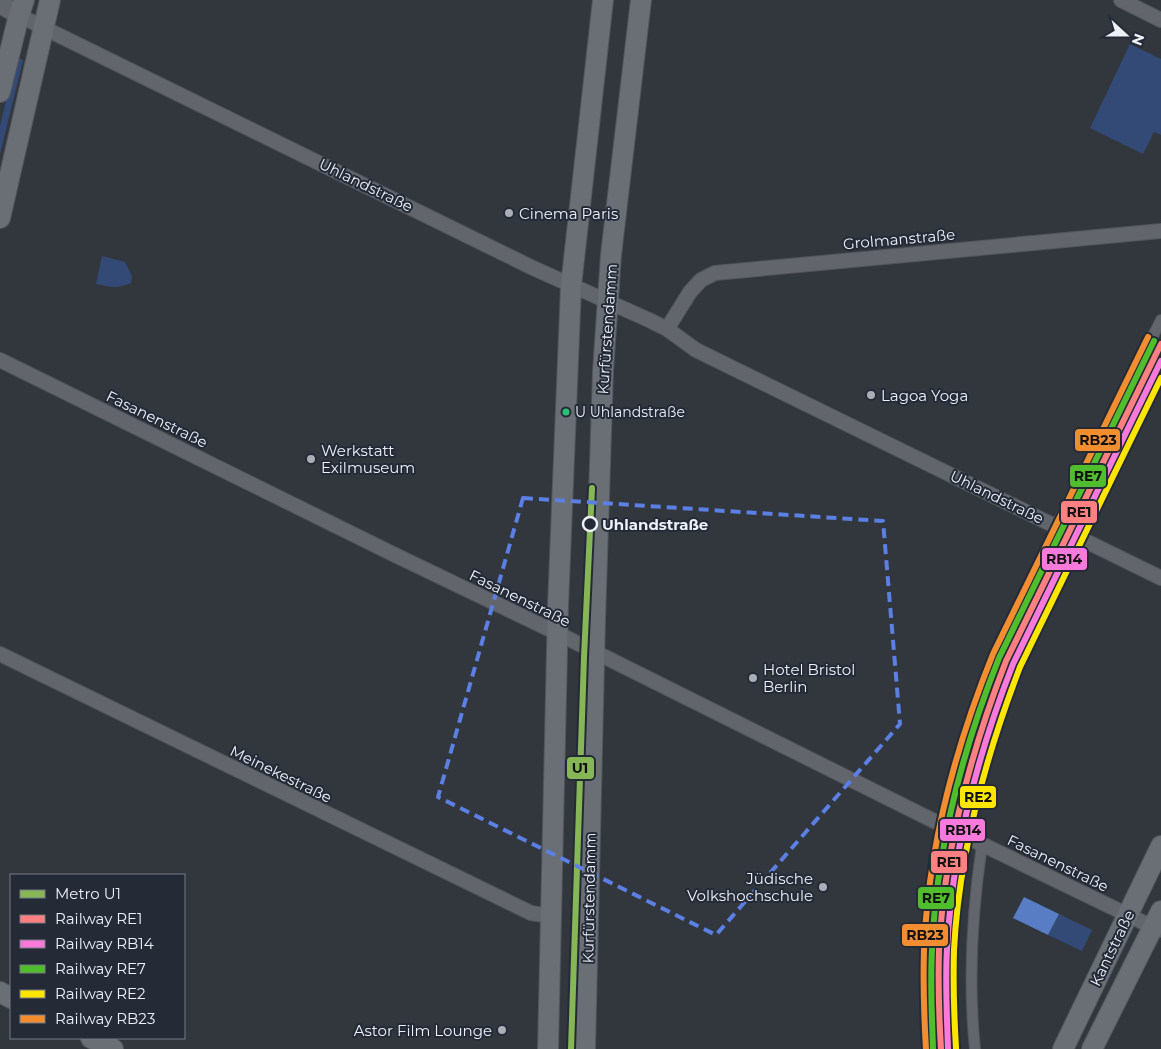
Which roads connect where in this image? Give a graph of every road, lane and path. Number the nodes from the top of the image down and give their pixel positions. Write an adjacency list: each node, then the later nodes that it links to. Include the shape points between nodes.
1 (50, 0): 8 (main road)
2 (603, 0): 12 (main road)
3 (640, 0): 13 (main road, Kurfürstendamm)
4 (1121, 0): 7 (street)
5 (0, 4): 6 (street, Uhlandstraße)
6 (22, 7): 8 (street, Uhlandstraße); 9 (main road)
7 (1161, 20)
8 (44, 28): 10 (main road); 12 (street, Uhlandstraße)
9 (0, 92)
10 (0, 218)
11 (1161, 231): 15 (street, Grolmanstraße, via 715,273 700,280)
12 (571, 286): 13 (street, Uhlandstraße); 19 (main road)
13 (608, 300): 15 (street, Uhlandstraße); 20 (main road, Kurfürstendamm)
14 (1161, 320): 17 (street)
15 (667, 329): 17 (street, Uhlandstraße, via 696,350)
16 (0, 360): 19 (street, Fasanenstraße)
17 (1056, 526): 18 (street, Uhlandstraße)
18 (1161, 578)
19 (557, 633): 20 (street, Fasanenstraße); 25 (main road)
20 (595, 652): 22 (street, Fasanenstraße); 30 (main road, Kurfürstendamm)
21 (0, 654): 25 (street, Meinekestraße, via 530,914)
22 (982, 845): 24 (street, Fasanenstraße); 31 (street, via 972,952)
23 (1161, 846): 24 (main road, Kantstraße)
24 (1128, 914): 26 (street, Fasanenstraße); 32 (main road, Kantstraße)
25 (550, 916): 29 (main road)
26 (1158, 923): 33 (main road, Kantstraße)
27 (93, 1039): 28 (main road)
28 (113, 1049)
29 (548, 1049)
30 (585, 1049)
31 (975, 1049)
32 (1063, 1049)
33 (1092, 1049)

